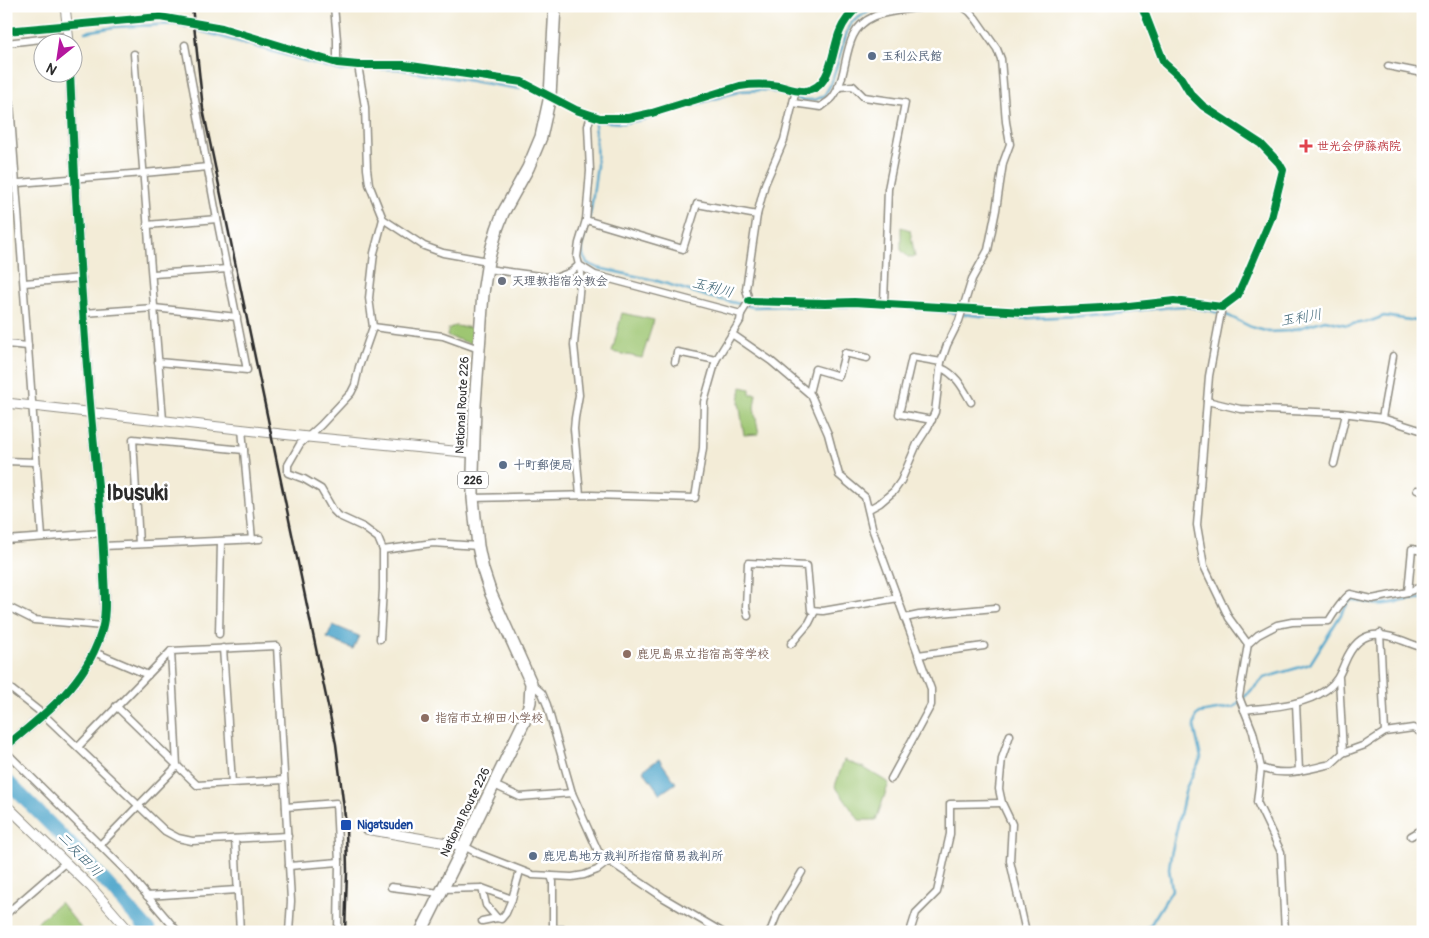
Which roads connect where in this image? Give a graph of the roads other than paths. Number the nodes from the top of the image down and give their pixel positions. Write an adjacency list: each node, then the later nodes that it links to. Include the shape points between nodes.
1 (65, 6): 9 (street)
2 (334, 6): 16 (street, via 338,40)
3 (555, 6): 22 (highway, National Route 226 / 226)
4 (859, 6): 23 (street, via 841,28 825,78 814,90)
5 (931, 6): 21 (street, via 875,16 865,21 854,33)
6 (962, 6): 46 (street, via 976,19 1002,59 1010,144 1003,163 988,250)
7 (1142, 6): 44 (street, via 1164,63 1181,78 1190,94 1261,144 1283,170 1271,218 1238,295)
8 (6, 31): 11 (street)
9 (68, 32)
10 (82, 32): 16 (street, via 160,17 171,18 222,28)
11 (32, 33)
12 (32, 40): 13 (street)
13 (6, 43)
14 (185, 45): 26 (street)
15 (134, 54): 27 (street)
16 (336, 63): 17 (street)
17 (358, 65): 22 (street, via 404,65 522,82); 33 (street, via 365,107 369,184)
18 (1388, 66): 19 (street)
19 (1423, 73)
20 (70, 82): 28 (street)
21 (838, 87): 23 (street, via 832,98 820,107); 43 (street, via 853,86 864,97 905,103 888,188)
22 (550, 96): 25 (street); 36 (highway, National Route 226 / 226, via 541,138 497,229)
23 (795, 97): 25 (street, via 779,86 752,84 628,118); 31 (street, via 784,140 765,184)
24 (10, 103): 29 (street)
25 (591, 116): 34 (street, via 588,126)
26 (208, 167): 27 (street); 32 (street)
27 (144, 174): 28 (street); 35 (street)
28 (75, 178): 29 (street); 40 (street)
29 (16, 183): 30 (street); 41 (street)
30 (6, 184)
31 (757, 215): 34 (street, via 697,204 684,249); 42 (street, via 746,289)
32 (217, 219): 35 (street); 38 (street)
33 (384, 219): 36 (street, via 424,246); 50 (street, via 373,262 370,298)
34 (587, 221): 37 (street, via 579,243)
35 (147, 225): 39 (street)
36 (487, 265): 37 (street, via 555,278); 54 (highway, National Route 226 / 226)
37 (579, 265): 48 (street, via 596,275); 79 (street, via 574,345 579,395 574,429)
38 (228, 269): 39 (street); 49 (street)
39 (153, 274): 45 (street)
40 (82, 278): 41 (street); 47 (street)
41 (24, 283): 53 (street)
42 (749, 301): 43 (street); 48 (street)
43 (884, 304): 46 (street)
44 (1222, 307): 46 (street, via 1174,301 1025,312); 62 (street)
45 (154, 308): 47 (street); 49 (street); 58 (street)
46 (961, 309): 60 (street)
47 (84, 313): 66 (street)
48 (741, 314): 51 (street)
49 (237, 317): 58 (street, via 247,370)
50 (373, 328): 54 (street, via 443,336); 73 (street, via 351,392)
51 (732, 334): 57 (street); 61 (street, via 771,361)
52 (6, 344): 53 (street)
53 (28, 346): 65 (street)
54 (478, 348): 75 (highway, National Route 226 / 226)
55 (1393, 356): 68 (street)
56 (868, 358): 61 (street, via 844,353 838,376 815,369)
57 (716, 360): 59 (street, via 677,352); 79 (street, via 703,409 703,448 695,498)
58 (158, 362): 69 (street)
59 (675, 362)
60 (941, 365): 63 (street, via 950,371); 70 (street); 70 (street, via 912,357 899,414)
61 (809, 394): 81 (street, via 828,434 839,475 865,497)
62 (1207, 401): 67 (street, via 1240,409); 104 (street, via 1198,534 1204,566 1215,591)
63 (971, 402)
64 (6, 403): 65 (street)
65 (32, 406): 66 (street); 77 (street)
66 (91, 412): 69 (street); 82 (street)
67 (1346, 414): 68 (street); 78 (street)
68 (1382, 418): 72 (street)
69 (163, 420): 71 (street)
70 (932, 420): 81 (street, via 894,491)
71 (242, 429): 73 (street); 74 (street)
72 (1423, 431)
73 (308, 437): 75 (street); 89 (street, via 288,465 288,473 321,489 339,516 370,531 378,538)
74 (244, 450): 85 (street, via 256,539); 86 (street, via 133,439)
75 (474, 453): 80 (highway, National Route 226 / 226)
76 (6, 461): 77 (street)
77 (36, 462): 83 (street)
78 (1334, 464)
79 (580, 495): 80 (street)
80 (473, 498): 88 (highway, National Route 226 / 226)
81 (869, 509): 93 (street, via 873,531)
82 (102, 533): 83 (street); 87 (street)
83 (42, 538): 84 (street)
84 (6, 540)
85 (221, 541): 86 (street); 101 (street)
86 (139, 544): 87 (street)
87 (103, 546): 99 (street)
88 (478, 546): 89 (street, via 433,543); 113 (highway, National Route 226 / 226, via 491,594)
89 (383, 550): 102 (street)
90 (1423, 551): 92 (street, via 1412,549)
91 (1423, 586): 92 (street)
92 (1408, 592): 104 (street, via 1372,599 1350,594 1345,596 1329,621 1277,625 1258,634)
93 (898, 598): 96 (street); 98 (street)
94 (6, 606): 99 (street, via 34,620)
95 (994, 608): 98 (street)
96 (815, 610): 97 (street, via 811,610 807,566 748,563); 103 (street, via 809,623)
97 (748, 616)
98 (905, 618): 110 (street)
99 (103, 626): 109 (street)
100 (1380, 633): 107 (street); 112 (street, via 1362,638 1355,645); 119 (street)
101 (219, 634)
102 (380, 639)
103 (791, 644)
104 (1248, 644): 117 (street, via 1239,697)
105 (984, 646): 110 (street)
106 (223, 648): 108 (street); 130 (street, via 276,646); 131 (street)
107 (1423, 648)
108 (171, 651): 111 (street); 126 (street)
109 (94, 652): 111 (street); 118 (street, via 77,681)
110 (918, 655): 129 (street, via 931,689 931,705)
111 (148, 675): 116 (street)
112 (1339, 678): 115 (street, via 1326,690); 125 (street)
113 (531, 682): 132 (highway, National Route 226, via 524,722); 133 (street, via 542,693 547,705)
114 (6, 685): 118 (street)
115 (1296, 703): 117 (street); 128 (street)
116 (116, 706): 123 (street); 126 (street)
117 (1244, 710): 127 (street)
118 (44, 714): 122 (street); 123 (street)
119 (1385, 732): 120 (street, via 1413,728); 125 (street, via 1365,745)
120 (1423, 734)
121 (1010, 735): 134 (street, via 1000,774)
122 (6, 746)
123 (78, 747): 136 (street)
124 (6, 752): 143 (street)
125 (1343, 753): 128 (street, via 1331,764)
126 (178, 766): 131 (street, via 197,785); 136 (street)
127 (1261, 768): 128 (street, via 1273,773); 172 (street, via 1257,802 1281,852)
128 (1299, 771)
129 (891, 779)
130 (284, 780): 131 (street); 137 (street)
131 (232, 783)
132 (494, 785): 133 (street, via 520,797); 144 (highway, National Route 226)
133 (572, 793): 145 (street, via 598,852)
134 (1002, 803): 170 (street, via 950,804 950,834 937,892 916,913); 171 (street, via 1012,824 1010,860)
135 (6, 805): 146 (street)
136 (138, 806): 142 (street, via 165,831 178,838 192,841); 143 (street)
137 (286, 807): 140 (street); 147 (street, via 336,803)
138 (1423, 829): 141 (street)
139 (366, 830): 144 (street)
140 (288, 836): 142 (street); 148 (street)
141 (1412, 836)
142 (235, 839): 154 (street)
143 (100, 845): 156 (street)
144 (464, 846): 149 (street); 155 (highway, National Route 226)
145 (609, 861): 151 (street, via 584,875); 168 (street)
146 (66, 862): 158 (street); 161 (street)
147 (339, 862): 148 (street); 165 (street)
148 (289, 866): 164 (street)
149 (520, 871): 151 (street); 157 (street)
150 (802, 872): 169 (street)
151 (551, 876): 167 (street, via 553,927)
152 (391, 887): 155 (street)
153 (482, 888): 155 (street); 157 (street); 159 (street, via 486,905)
154 (237, 890): 156 (street); 163 (street)
155 (441, 891): 166 (highway, National Route 226)
156 (147, 896): 162 (street)
157 (512, 899): 159 (street, via 506,913 501,919)
158 (6, 914)
159 (497, 918): 160 (street)
160 (482, 921)
161 (130, 932)
162 (178, 932)
163 (240, 932)
164 (289, 932)
165 (338, 932)
166 (420, 932)
167 (583, 932)
168 (722, 932)
169 (770, 932)
170 (910, 932)
171 (1026, 932)
172 (1285, 932)

